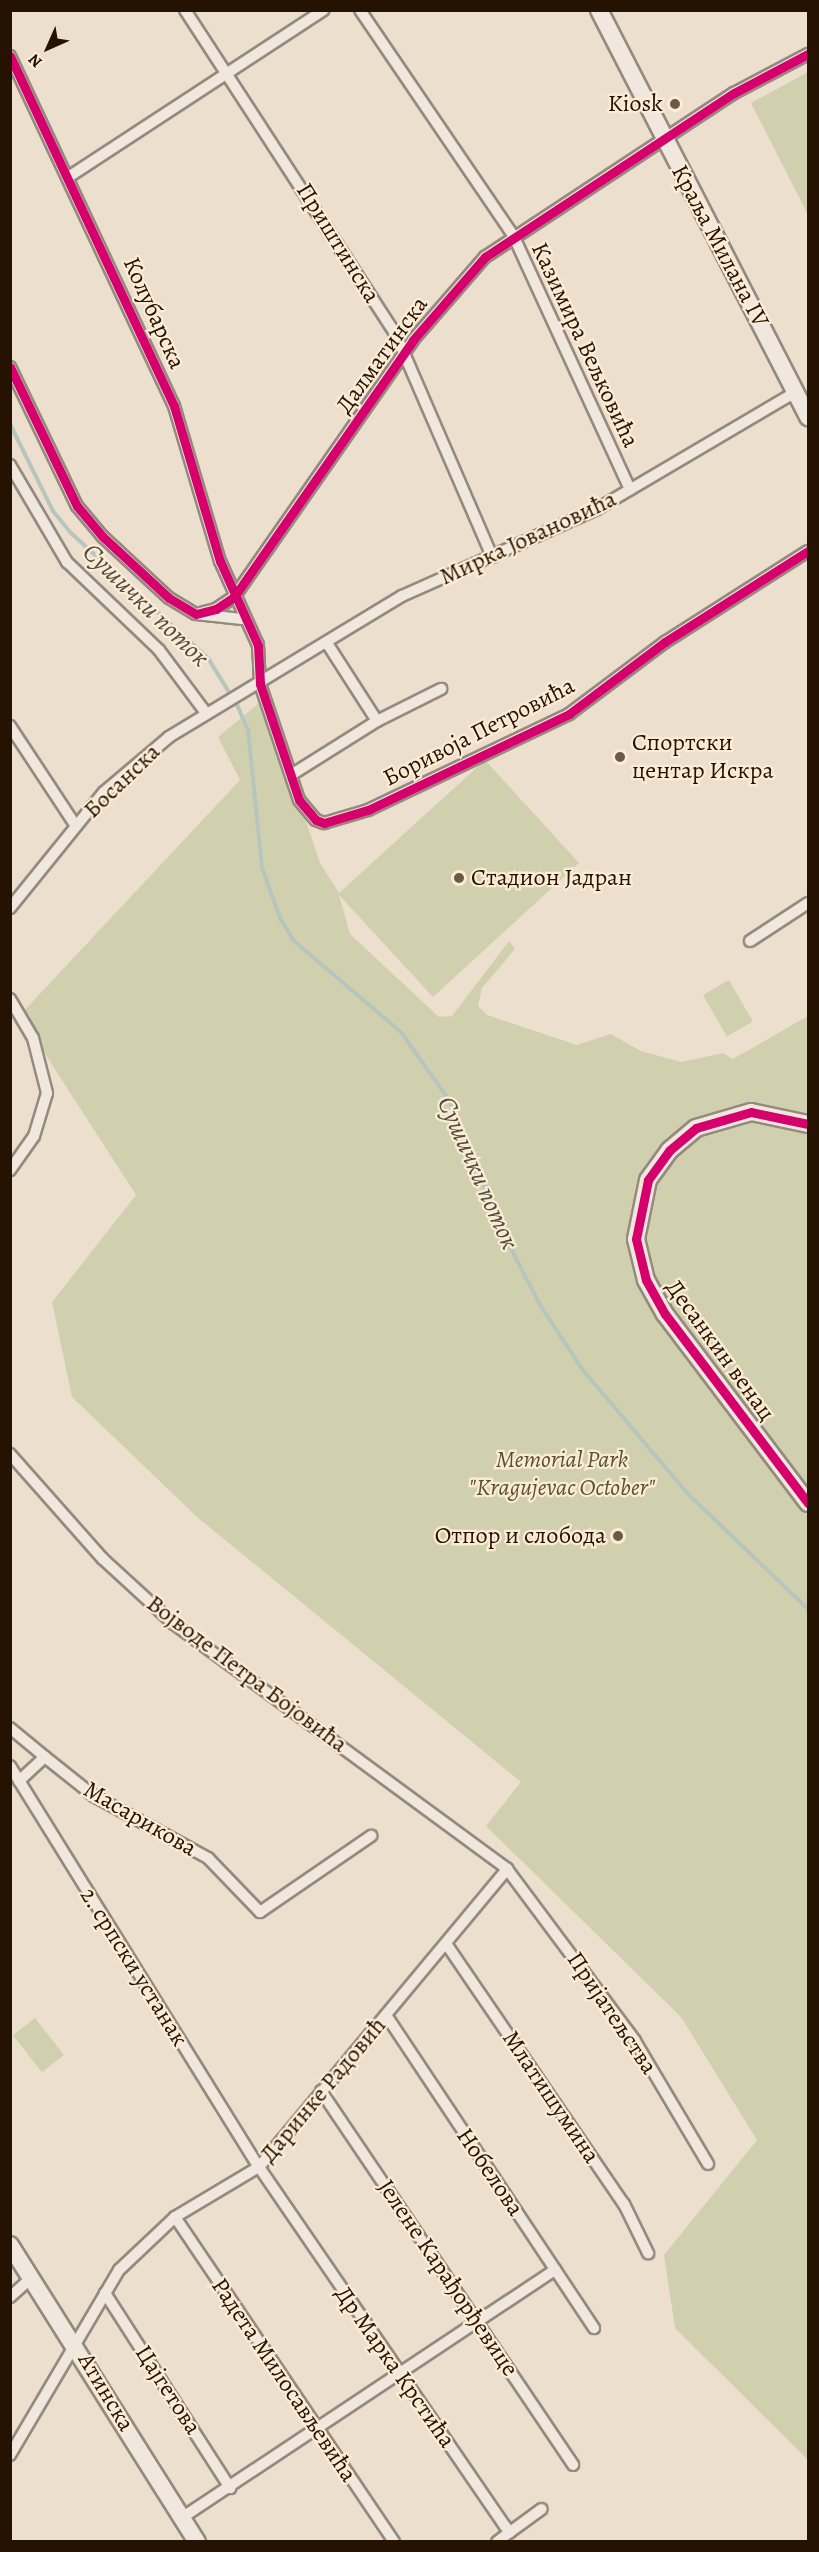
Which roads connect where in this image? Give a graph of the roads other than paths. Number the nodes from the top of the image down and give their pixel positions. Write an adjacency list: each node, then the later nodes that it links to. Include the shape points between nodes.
1 (185, 10): 7 (street, Приштинска)
2 (324, 10): 7 (street)
3 (360, 10): 10 (street, Казимира Вељковића)
4 (599, 10): 8 (street, Краља Милана IV)
5 (808, 54): 8 (street, Далматинска)
6 (10, 56): 9 (street, Колубарска)
7 (230, 75): 9 (street); 11 (street, Приштинска, via 333,232)
8 (664, 139): 10 (street, Далматинска); 13 (street, Краља Милана IV)
9 (70, 176): 19 (street, Колубарска, via 174,406)
10 (513, 235): 11 (street, Далматинска, via 467,274); 16 (street, Казимира Вељковића)
11 (404, 354): 18 (street, Приштинска); 19 (street, Далматинска)
12 (10, 367): 20 (street, via 77,506 137,570)
13 (796, 392): 14 (street, Краља Милана IV); 16 (street, Мирка Јовановића)
14 (808, 417)
15 (10, 465): 25 (street, via 67,562 159,650)
16 (630, 489): 18 (street, Мирка Јовановића)
17 (808, 551): 28 (street, Боривоја Петровића, via 666,642 568,714 368,810 324,823 309,815)
18 (492, 557): 22 (street, Мирка Јовановића, via 402,596)
19 (234, 597): 20 (street); 21 (street, Колубарска)
20 (196, 614): 21 (street)
21 (242, 619): 23 (street, Колубарска, via 262,657)
22 (327, 643): 23 (street, Мирка Јовановића); 26 (street)
23 (260, 684): 25 (street, Босанска, via 242,690); 28 (street)
24 (441, 689): 26 (street)
25 (206, 713): 29 (street, Босанска, via 136,762)
26 (377, 722): 28 (street)
27 (10, 726): 29 (street)
28 (291, 775)
29 (76, 826): 31 (street, Босанска)
30 (808, 903): 32 (street)
31 (10, 908)
32 (750, 941)
33 (10, 999): 35 (street, via 33,1038 47,1093 41,1120)
34 (808, 1124): 37 (street, Десанкин венац, via 751,1112 696,1128 654,1170 640,1205 636,1239 646,1280 666,1314)
35 (10, 1170)
36 (10, 1454): 43 (street, Војводе Петра Бојовића, via 103,1559 174,1624)
37 (808, 1503)
38 (10, 1728): 39 (street, Масарикова)
39 (45, 1757): 41 (street); 42 (street, Масарикова, via 94,1796 208,1858 255,1910 273,1908)
40 (10, 1766): 41 (street, 2. српски устанак)
41 (19, 1781): 48 (street, 2. српски устанак)
42 (371, 1836)
43 (507, 1869): 44 (street, Даринке Радовић); 47 (street, Пријатељства, via 635,2041)
44 (447, 1945): 45 (street, Даринке Радовић); 51 (street, Млатишумина, via 624,2204)
45 (386, 2015): 46 (street, Даринке Радовић); 52 (street, Нобелова)
46 (321, 2091): 48 (street, Даринке Радовић); 56 (street, Јелене Карађорђевице)
47 (708, 2164)
48 (259, 2167): 49 (street, Даринке Радовић); 59 (street, Др Марка Крстића)
49 (175, 2217): 54 (street, Даринке Радовић, via 119,2270); 60 (street, Радета Милосављевића)
50 (10, 2245): 53 (street, Атинска)
51 (648, 2253)
52 (555, 2270): 56 (street); 57 (street, Нобелова)
53 (32, 2277): 55 (street); 58 (street, Атинска)
54 (105, 2293): 58 (street, Даринке Радовић); 63 (street, Цајгетова)
55 (10, 2296)
56 (478, 2322): 59 (street); 62 (street, Јелене Карађорђевице)
57 (594, 2328)
58 (75, 2342): 61 (street, Даринке Радовић); 65 (street, Атинска)
59 (400, 2374): 60 (street); 66 (street, Др Марка Крстића)
60 (317, 2430): 63 (street); 68 (street, Радета Милосављевића)
61 (10, 2455)
62 (573, 2465)
63 (230, 2488): 65 (street)
64 (542, 2509): 66 (street)
65 (183, 2517): 67 (street, Атинска)
66 (510, 2532): 69 (street)
67 (197, 2541)
68 (394, 2541)
69 (497, 2541)

